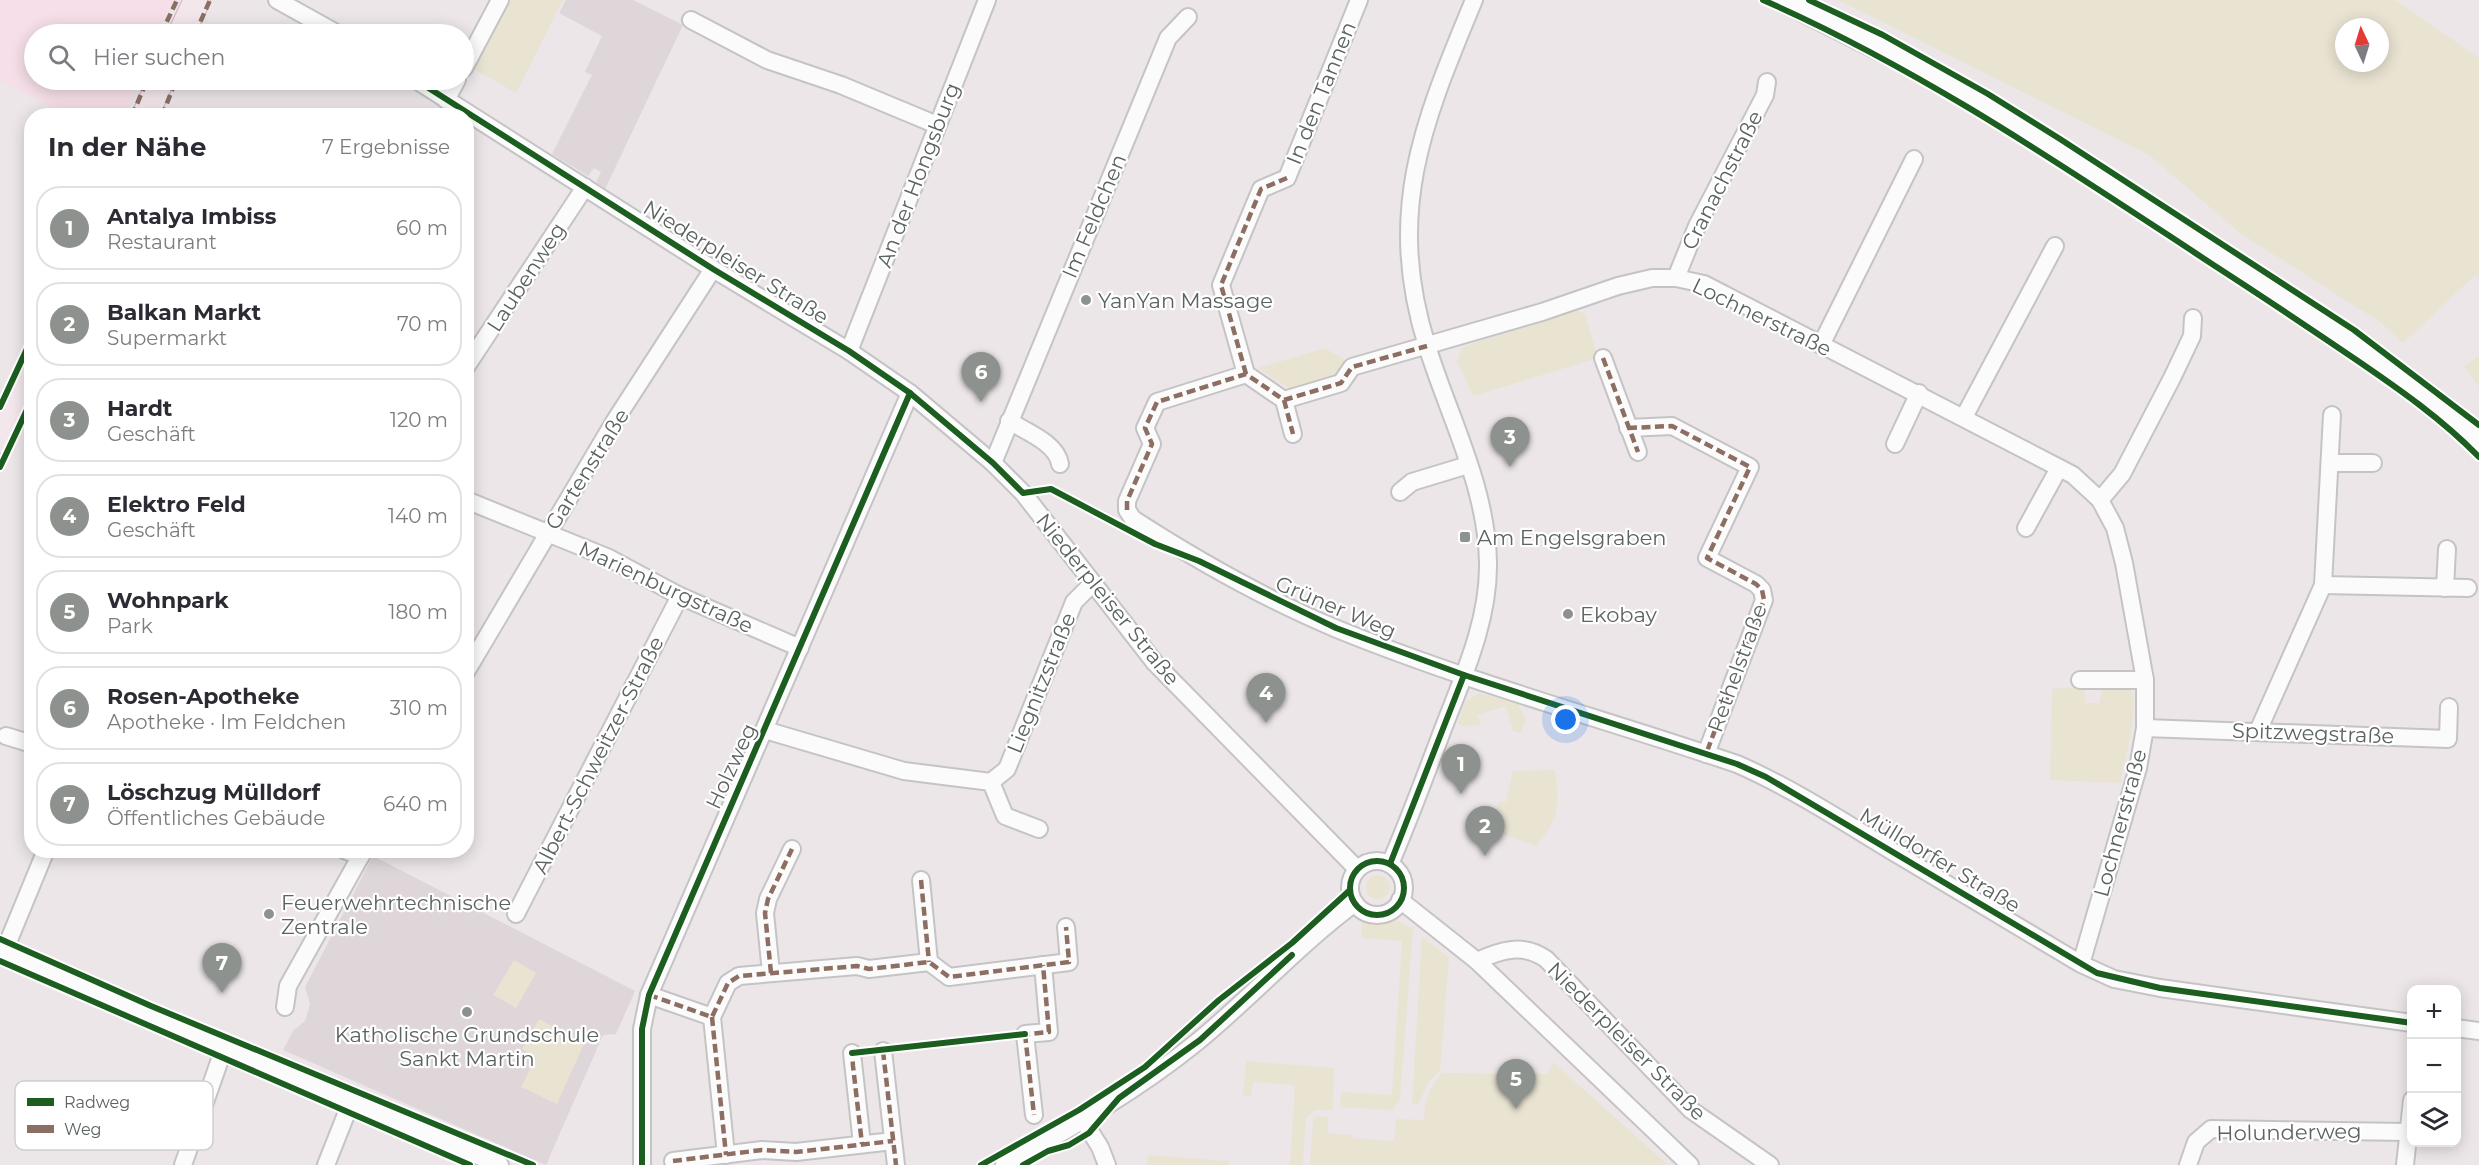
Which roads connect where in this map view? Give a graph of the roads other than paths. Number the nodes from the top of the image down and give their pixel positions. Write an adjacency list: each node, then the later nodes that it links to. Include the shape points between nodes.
1 (197, 0): 10 (main road)
2 (277, 0): 11 (street)
3 (500, 0): 12 (street)
4 (987, 0): 21 (street, An der Hongsburg)
5 (1359, 0): 33 (street, In den Tannen, via 1287,178 1261,189 1221,285)
6 (1474, 0): 29 (street, via 1425,122 1410,189 1410,265)
7 (1783, 0): 44 (street, via 1930,74 2074,159 2286,298 2399,377)
8 (1188, 17): 40 (street, Im Feldchen, via 1168,38)
9 (691, 20): 21 (street, via 767,60)
10 (186, 24)
11 (321, 24)
12 (474, 49)
13 (1767, 82): 26 (street, Cranachstraße, via 1765,95 1697,226)
14 (157, 90): 18 (main road)
15 (431, 90): 17 (street, Niederpleiser Straße)
16 (452, 90): 17 (street)
17 (446, 100): 19 (street, Niederpleiser Straße)
18 (149, 108)
19 (459, 108)
20 (474, 118): 23 (street, Niederpleiser Straße)
21 (937, 125): 30 (street, An der Hongsburg)
22 (1914, 159): 28 (street)
23 (585, 187): 25 (street, Niederpleiser Straße); 31 (street, Laubenweg)
24 (2055, 246): 39 (street)
25 (713, 268): 30 (street, Niederpleiser Straße); 57 (street, Gartenstraße)
26 (1676, 278): 28 (street, Lochnerstraße, via 1704,284); 29 (street, Lochnerstraße, via 1652,278 1618,286)
27 (2193, 318): 54 (street, via 2192,336 2167,388 2122,474)
28 (1821, 345): 36 (street, Lochnerstraße)
29 (1427, 346): 37 (street, via 1352,367 1341,383); 51 (street)
30 (849, 351): 35 (street, Niederpleiser Straße)
31 (474, 355)
32 (1603, 358): 41 (street)
33 (1246, 374): 37 (street); 66 (street, Grüner Weg, via 1157,402 1145,428 1152,444 1127,501 1133,519 1242,584 1336,628)
34 (24, 387): 43 (main road)
35 (910, 393): 47 (street, Niederpleiser Straße); 64 (street, Holzweg)
36 (1919, 393): 39 (street, Lochnerstraße); 45 (street)
37 (1284, 400): 42 (street)
38 (2332, 415): 48 (street)
39 (1964, 417): 52 (street, Lochnerstraße)
40 (1009, 422): 47 (street, Im Feldchen); 49 (street, via 1047,444)
41 (1628, 428): 46 (street); 75 (street, Rethelstraße, via 1672,426 1750,467 1707,558 1756,584 1764,600)
42 (1293, 434)
43 (0, 440)
44 (2479, 441)
45 (1895, 444)
46 (1638, 452)
47 (993, 463): 59 (street, Niederpleiser Straße, via 1023,493)
48 (2331, 463): 50 (street); 60 (street)
49 (1060, 464)
50 (2373, 464)
51 (1468, 465): 53 (street, via 1412,482); 66 (street, via 1482,505 1488,563 1486,595)
52 (2059, 468): 54 (street, Lochnerstraße, via 2087,486); 56 (street)
53 (1400, 492)
54 (2100, 500): 68 (street, Lochnerstraße, via 2115,528 2124,563)
55 (474, 503): 57 (street, Marienburgstraße)
56 (2026, 528)
57 (547, 534): 63 (street, Marienburgstraße, via 609,558); 65 (street, Gartenstraße)
58 (2447, 549): 61 (street)
59 (1092, 584): 76 (street, Liegnitzstraße, via 1074,602 1007,769); 82 (street, Niederpleiser Straße, via 1155,663)
60 (2324, 585): 61 (street); 72 (street)
61 (2445, 588): 62 (street)
62 (2468, 588)
63 (680, 596): 64 (street, Marienburgstraße); 86 (street, Albert-Schweitzer-Straße)
64 (800, 648): 71 (street, Holzweg)
65 (474, 658)
66 (1464, 675): 75 (street, Mülldorfer Straße); 81 (street)
67 (2080, 680): 68 (street)
68 (2145, 680): 70 (street, Lochnerstraße)
69 (2449, 706): 72 (street, Spitzwegstraße, via 2448,739)
70 (2145, 728): 72 (street, Spitzwegstraße); 91 (street, Lochnerstraße, via 2127,811)
71 (765, 730): 76 (street, via 904,771); 94 (street, Holzweg)
72 (2258, 731)
73 (6, 736): 74 (street)
74 (24, 742)
75 (1706, 754): 91 (street, Mülldorfer Straße, via 1766,777)
76 (991, 782): 77 (street, via 1005,816)
77 (1039, 829)
78 (792, 849): 93 (street, via 765,913)
79 (42, 858): 88 (street)
80 (360, 858): 95 (street, via 288,986)
81 (1390, 864): 82 (street, via 1373,861); 84 (street, via 1401,876)
82 (1357, 869): 85 (street, via 1350,883)
83 (921, 880): 90 (street)
84 (1400, 900): 85 (street, via 1395,908 1378,914); 89 (street)
85 (1355, 903): 106 (street, via 1185,1052)
86 (516, 914)
87 (1066, 927): 92 (street, via 1069,962)
88 (2, 951): 100 (street)
89 (1477, 961): 115 (street); 123 (street, Niederpleiser Straße, via 1507,950 1534,951 1546,959 1691,1110)
90 (929, 962): 92 (street, via 949,977); 93 (street)
91 (2081, 964): 97 (street, Mülldorfer Straße, via 2114,979 2160,988)
92 (1043, 965): 105 (street, via 1049,1032 1025,1034)
93 (771, 973): 96 (street, via 732,979)
94 (649, 995): 96 (street); 119 (street, Holzweg, via 642,1029)
95 (285, 1007)
96 (712, 1017): 112 (street)
97 (2407, 1022)
98 (2461, 1028): 99 (street)
99 (2479, 1030)
100 (224, 1048): 103 (street); 104 (street)
101 (882, 1051): 108 (street)
102 (852, 1053): 109 (street)
103 (212, 1081)
104 (351, 1102): 113 (street); 117 (street)
105 (1034, 1115)
106 (1083, 1120): 121 (street); 122 (street)
107 (2407, 1132): 124 (street, Holunderweg, via 2211,1129 2196,1142)
108 (893, 1141): 109 (street); 120 (street)
109 (862, 1144): 112 (street)
110 (2407, 1147): 125 (street)
111 (188, 1150): 116 (street)
112 (726, 1155): 114 (street)
113 (478, 1161): 118 (street)
114 (673, 1161)
115 (1682, 1162)
116 (183, 1165)
117 (326, 1165)
118 (500, 1165)
119 (642, 1165)
120 (896, 1165)
121 (1004, 1165)
122 (1107, 1165)
123 (1770, 1165)
124 (2188, 1165)
125 (2405, 1165)

